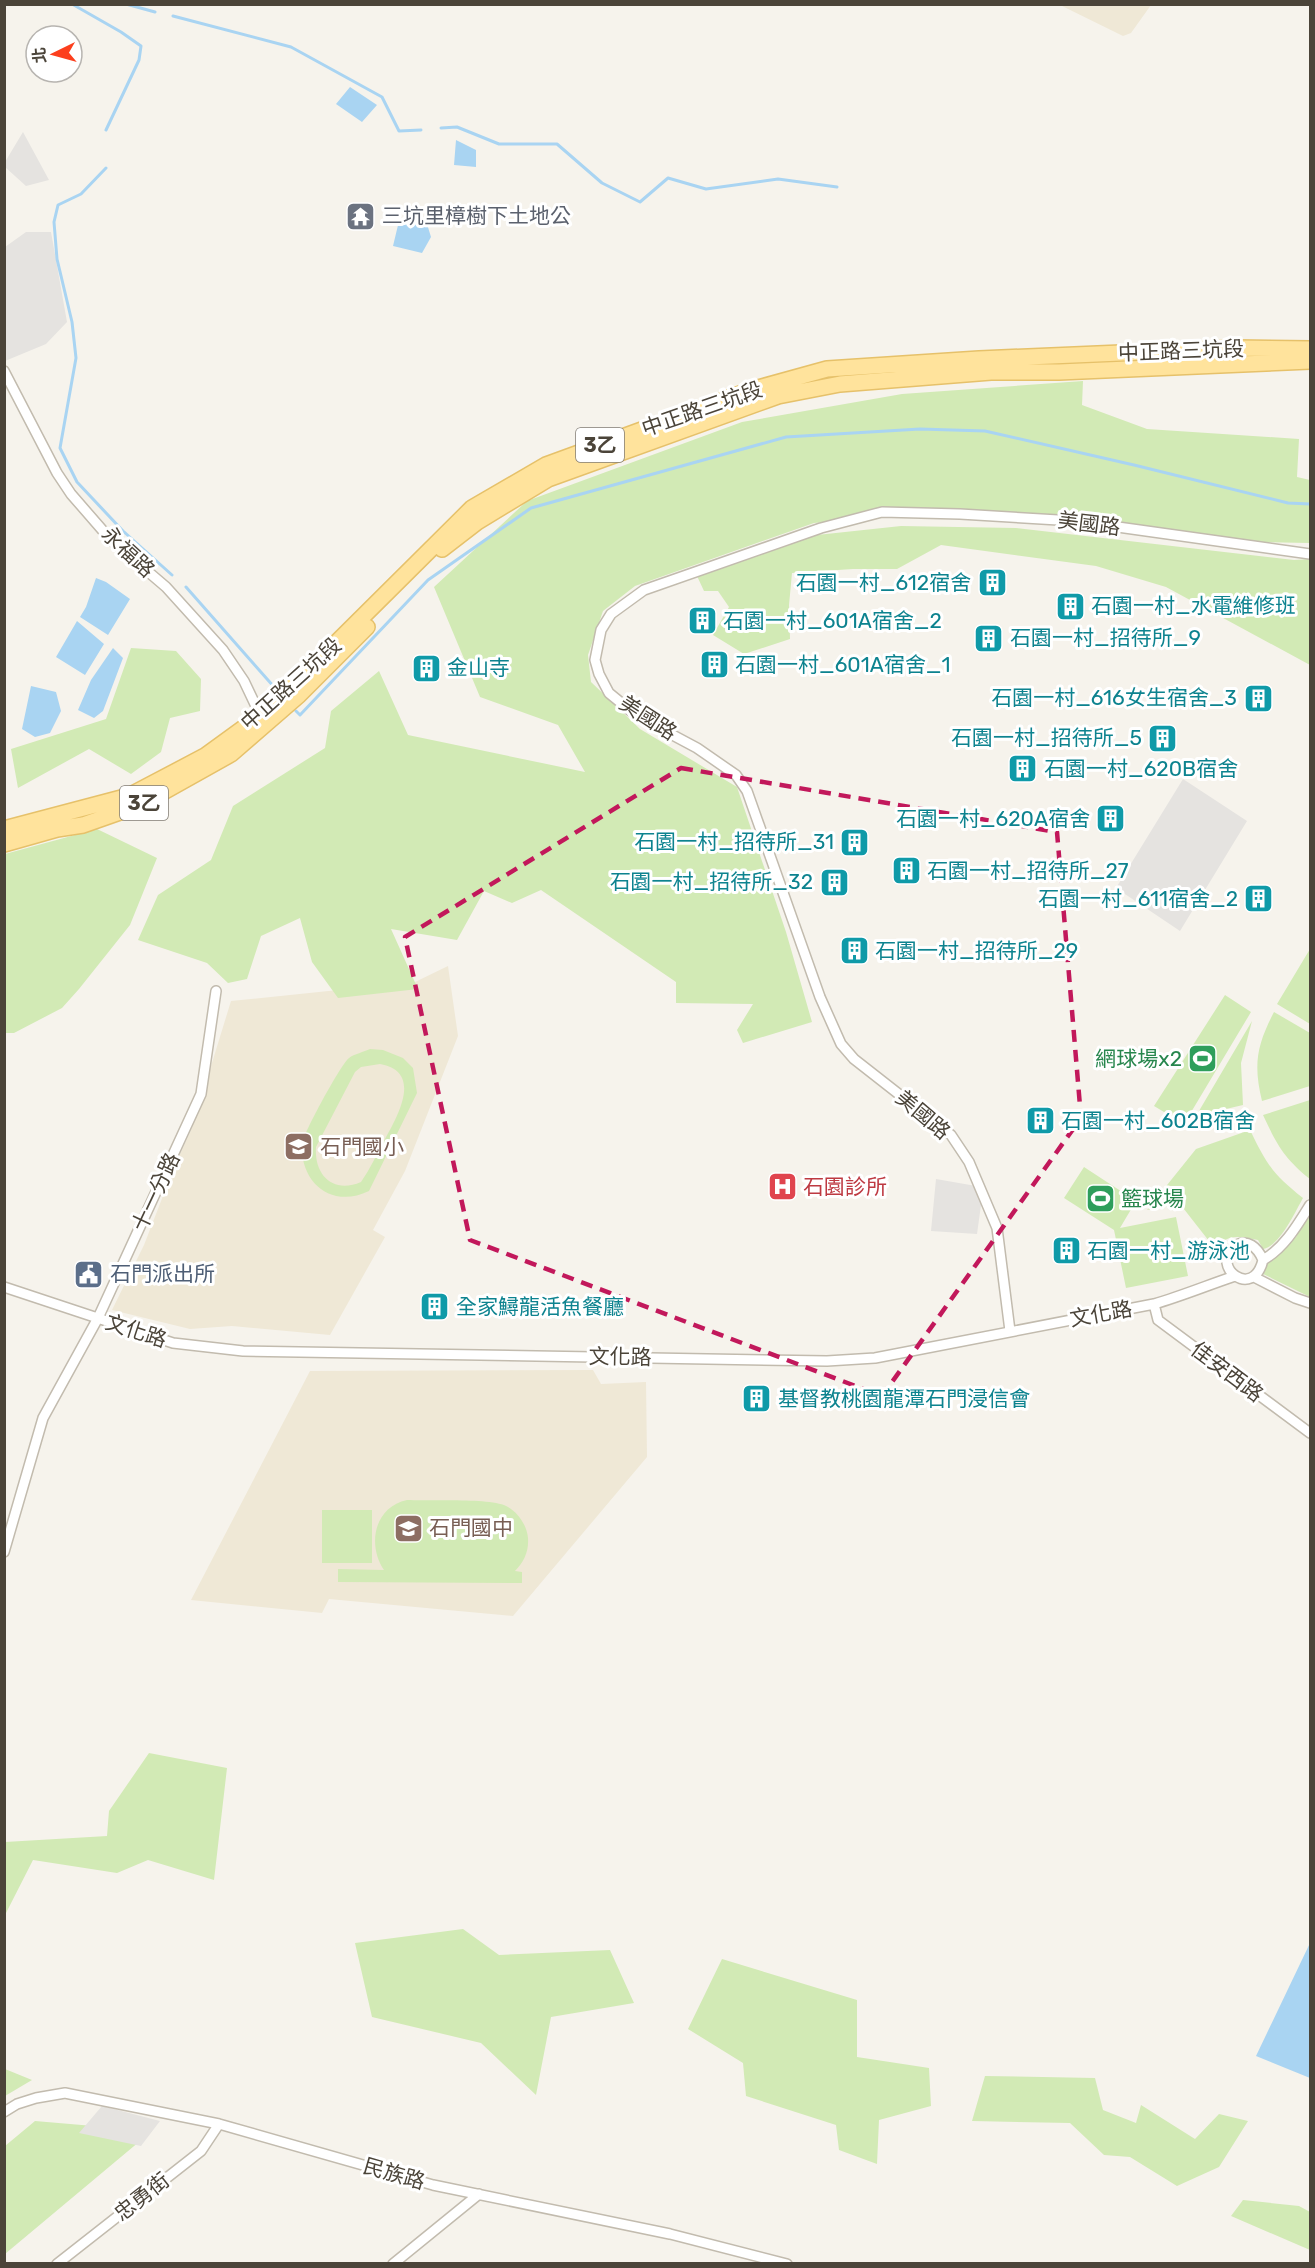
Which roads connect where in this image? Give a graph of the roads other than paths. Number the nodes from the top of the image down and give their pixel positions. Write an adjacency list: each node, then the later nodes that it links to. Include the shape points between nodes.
1 (1311, 349): 5 (main road, 中正路三坑段 / 3乙, via 979,359 827,369 751,390 546,465 472,508)
2 (1311, 361): 5 (main road, 中正路三坑段 / 3乙, via 991,372 840,384 778,396 548,479 477,522 447,545 299,695)
3 (4, 371): 5 (street, 永福路, via 71,494 111,540 166,587 224,650)
4 (1311, 554): 17 (street, 美國路, via 1076,521 882,512 821,528 644,590 611,614 601,630 595,660 609,693 637,716 697,748 736,776 747,791 820,997 841,1044 854,1059 951,1135 969,1162 997,1228)
5 (262, 719): 6 (main road, 中正路三坑段 / 3乙, via 205,756 129,796); 7 (main road, 中正路三坑段 / 3乙, via 231,754 140,805 83,825)
6 (4, 829)
7 (4, 844)
8 (216, 991): 16 (street, 十一分路, via 201,1094)
9 (1311, 1205): 10 (street, via 1292,1234)
10 (1263, 1260): 11 (street, via 1251,1244 1231,1249 1228,1268); 12 (street)
11 (1235, 1276): 12 (street, 文化路); 15 (street, 文化路)
12 (1254, 1277): 14 (street)
13 (4, 1287): 16 (street, 文化路)
14 (1311, 1303)
15 (1154, 1304): 17 (street, 文化路); 18 (street, 佳安西路, via 1158,1320)
16 (98, 1318): 17 (street, 文化路, via 173,1344 243,1351 827,1361 875,1358); 19 (street, 十一分路, via 43,1418)
17 (1010, 1331)
18 (1311, 1433)
19 (4, 1552)
20 (4, 2112): 21 (street, 民族路, via 26,2101 64,2093)
21 (219, 2124): 22 (street, 民族路, via 433,2185); 23 (street, 忠勇街, via 201,2151)
22 (479, 2194): 24 (street); 25 (street, 民族路, via 670,2234)
23 (57, 2264)
24 (393, 2264)
25 (787, 2264)

